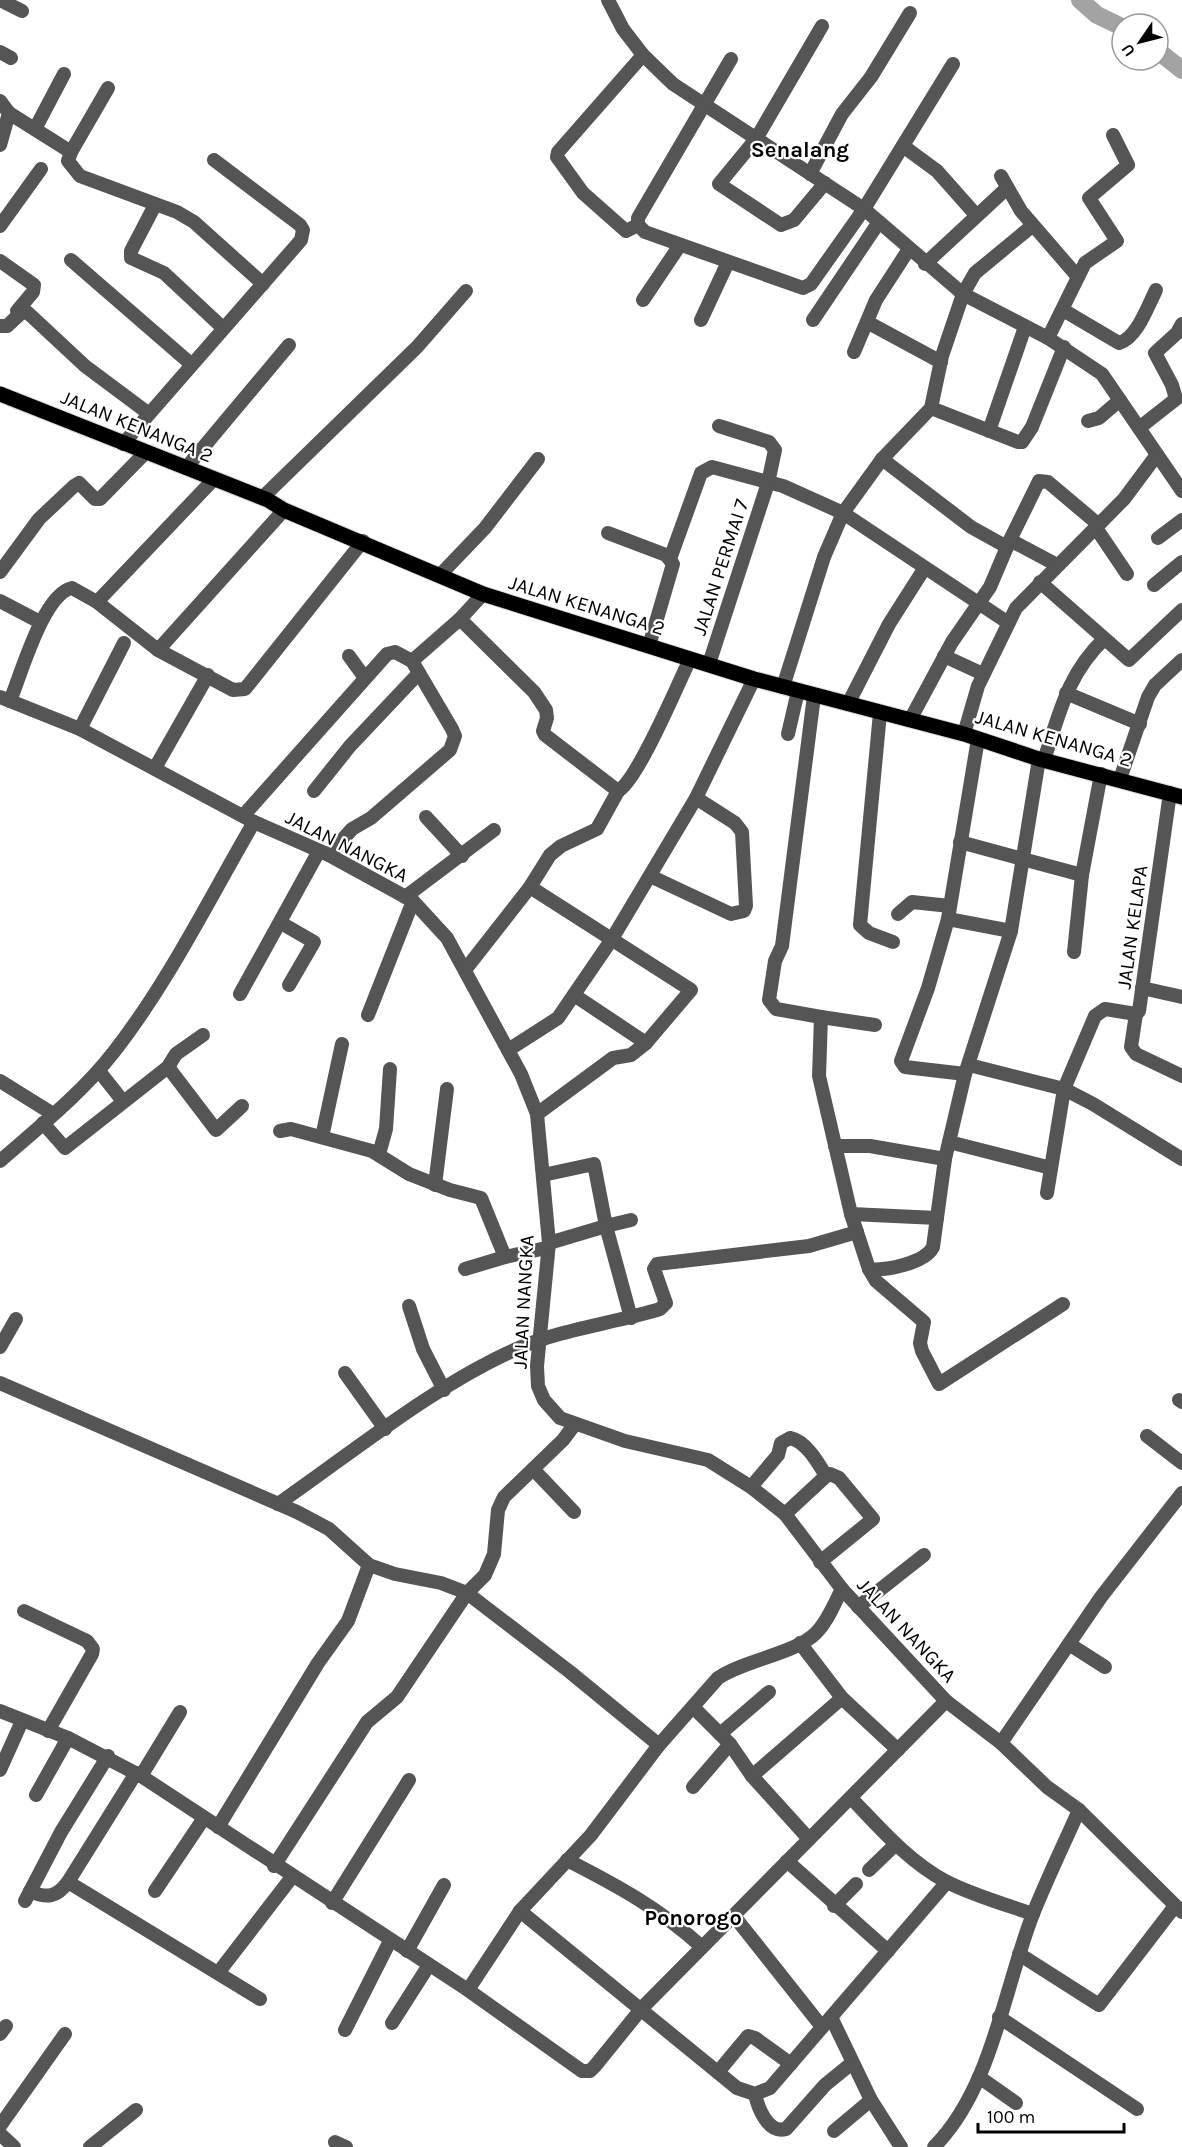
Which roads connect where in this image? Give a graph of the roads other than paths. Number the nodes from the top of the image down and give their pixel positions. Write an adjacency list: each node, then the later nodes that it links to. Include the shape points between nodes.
1 (0, 0): 3 (street)
2 (608, 0): 6 (street)
3 (22, 11)
4 (910, 13): 22 (street, via 842,114)
5 (822, 26): 16 (street)
6 (643, 55): 12 (street, via 673,84); 28 (street, via 557,157 583,193 626,231)
7 (731, 59): 12 (street)
8 (954, 64): 18 (street)
9 (64, 74): 14 (street)
10 (108, 88): 19 (street)
11 (0, 101): 13 (street)
12 (705, 105): 16 (street); 28 (street, via 638,218)
13 (9, 113): 14 (street); 17 (street)
14 (34, 129): 19 (street)
15 (1113, 135): 37 (street, via 1128,165 1089,198 1117,242 1090,257)
16 (756, 139): 22 (street); 23 (street, via 720,180 726,191 781,225 794,220)
17 (0, 145)
18 (903, 146): 25 (street); 26 (street, via 937,171)
19 (71, 152): 24 (street, via 68,160 80,176)
20 (214, 160): 38 (street, via 303,230 301,240)
21 (40, 169): 29 (street)
22 (810, 174): 23 (street)
23 (825, 183): 25 (street)
24 (155, 205): 38 (street, via 194,222); 51 (street, via 131,258 164,273)
25 (864, 209): 27 (street); 35 (street, via 807,287)
26 (976, 215): 30 (street, via 1004,182); 36 (street)
27 (879, 222): 32 (street); 46 (street)
28 (638, 225): 31 (street, via 645,232)
29 (0, 226)
30 (1032, 226): 37 (street); 41 (street, via 975,273)
31 (680, 245): 35 (street); 42 (street)
32 (909, 249): 36 (street); 47 (street, via 878,296)
33 (0, 261): 44 (street, via 34,285)
34 (71, 261): 57 (street)
35 (728, 262): 45 (street)
36 (926, 264): 41 (street)
37 (1078, 277): 43 (street)
38 (263, 284): 51 (street)
39 (1156, 290): 43 (street, via 1131,334 1119,343)
40 (466, 291): 75 (street, via 417,347)
41 (963, 294): 50 (street); 56 (street)
42 (643, 300)
43 (1063, 310): 52 (street)
44 (17, 311)
45 (701, 320)
46 (813, 320)
47 (867, 322): 55 (street); 56 (street)
48 (1182, 324): 64 (street, via 1155,353 1176,399)
49 (0, 326): 61 (street, via 8,326 27,312 85,366)
50 (1025, 327): 52 (street); 65 (street)
51 (223, 328): 57 (street)
52 (1048, 338): 54 (street)
53 (289, 345): 71 (street)
54 (1064, 347): 59 (street, via 1102,374); 65 (street, via 1026,439 1017,442)
55 (854, 352)
56 (941, 362): 60 (street)
57 (191, 364): 61 (street)
58 (0, 394): 66 (main road, JALAN KENANGA 2)
59 (1120, 400): 62 (street, via 1099,418); 64 (street)
60 (931, 408): 65 (street); 70 (street)
61 (148, 413): 66 (street)
62 (1088, 421)
63 (719, 426): 73 (street, JALAN PERMAI 7, via 769,442 775,450)
64 (1139, 428): 68 (street)
65 (989, 431)
66 (123, 444): 67 (main road, JALAN KENANGA 2)
67 (146, 452): 71 (main road, JALAN KENANGA 2); 88 (street, via 100,499 79,483 74,486 39,519)
68 (1156, 456): 74 (street); 79 (street)
69 (538, 459): 90 (street, via 485,528)
70 (882, 459): 77 (street); 83 (street, via 971,527)
71 (186, 468): 72 (main road, JALAN KENANGA 2)
72 (214, 479): 75 (main road, JALAN KENANGA 2); 95 (street)
73 (768, 483): 77 (street); 84 (street, via 712,467 701,473); 109 (street, JALAN PERMAI 7)
74 (1182, 491)
75 (262, 498): 76 (main road, JALAN KENANGA 2)
76 (284, 510): 82 (main road, JALAN KENANGA 2); 104 (street)
77 (843, 513): 87 (street); 115 (street, via 824,558)
78 (1182, 520): 81 (street)
79 (1097, 527): 83 (street, via 1042,480); 86 (street); 89 (street)
80 (609, 533): 84 (street)
81 (1158, 538)
82 (363, 542): 90 (main road, JALAN KENANGA 2); 112 (street, via 250,685 237,691)
83 (1009, 544): 86 (street); 96 (street)
84 (670, 559): 103 (street, via 673,569)
85 (1182, 562): 92 (street)
86 (1057, 565): 91 (street)
87 (924, 569): 96 (street); 119 (street, via 889,624)
88 (0, 572)
89 (1127, 574)
90 (440, 575): 93 (main road, JALAN KENANGA 2)
91 (1041, 582): 100 (street); 101 (street)
92 (1154, 585)
93 (483, 594): 98 (street); 103 (main road, JALAN KENANGA 2)
94 (0, 601): 99 (street)
95 (97, 602): 99 (street, via 67,589); 104 (street)
96 (979, 605): 100 (street); 106 (street)
97 (1182, 610): 101 (street, via 1129,660)
98 (460, 619): 110 (street); 131 (street, via 539,699 548,718 545,735)
99 (40, 622): 118 (street)
100 (1007, 622): 111 (street)
101 (1104, 639): 116 (street, via 1080,664)
102 (124, 643): 123 (street)
103 (649, 646): 107 (main road, JALAN KENANGA 2)
104 (158, 650): 112 (street)
105 (349, 656): 113 (street)
106 (944, 656): 111 (street); 121 (street)
107 (690, 659): 109 (main road, JALAN KENANGA 2); 131 (street, via 649,745)
108 (1182, 660): 122 (street, via 1152,690)
109 (709, 664): 114 (main road, JALAN KENANGA 2)
110 (415, 667): 113 (street, via 392,651); 130 (street); 138 (street, via 452,729 454,743 371,818)
111 (983, 674): 125 (street, via 970,709)
112 (208, 675): 127 (street)
113 (365, 678): 135 (street)
114 (754, 679): 115 (main road, JALAN KENANGA 2); 133 (street)
115 (790, 689): 117 (main road, JALAN KENANGA 2); 124 (street)
116 (1066, 693): 122 (street); 126 (street)
117 (814, 696): 119 (main road, JALAN KENANGA 2); 160 (street, via 782,946 775,961 770,1000 776,1009)
118 (5, 699): 123 (street, JALAN NANGKA)
119 (848, 704): 120 (main road, JALAN KENANGA 2)
120 (880, 713): 121 (main road, JALAN KENANGA 2); 150 (street, via 860,925)
121 (910, 720): 125 (main road, JALAN KENANGA 2)
122 (1140, 724): 129 (street)
123 (80, 729): 127 (street, JALAN NANGKA)
124 (788, 734)
125 (971, 736): 126 (main road, JALAN KENANGA 2); 137 (street)
126 (1041, 759): 128 (main road, JALAN KENANGA 2); 140 (street)
127 (155, 768): 135 (street, JALAN NANGKA)
128 (1101, 774): 129 (main road, JALAN KENANGA 2); 141 (street)
129 (1120, 779): 132 (main road, JALAN KENANGA 2)
130 (314, 791)
131 (618, 791): 143 (street, via 597,829 550,855)
132 (1176, 795): 154 (street, JALAN KELAPA)
133 (696, 798): 142 (street); 142 (street, via 735,823 742,832 744,911 731,914)
134 (426, 817): 139 (street)
135 (248, 819): 138 (street, JALAN NANGKA); 169 (street, via 148,1002)
136 (494, 830): 139 (street)
137 (960, 842): 140 (street); 145 (street)
138 (324, 853): 144 (street, JALAN NANGKA); 147 (street)
139 (462, 856): 144 (street)
140 (1021, 859): 141 (street); 148 (street)
141 (1082, 875): 151 (street)
142 (650, 876): 149 (street)
143 (530, 887): 149 (street); 152 (street)
144 (409, 899): 152 (street, JALAN NANGKA, via 447,938); 159 (street)
145 (949, 913): 146 (street, via 912,902); 148 (street); 168 (street, via 928,988 901,1061 905,1067)
146 (898, 914)
147 (281, 923): 153 (street, via 314,942); 155 (street)
148 (1011, 931): 168 (street)
149 (612, 939): 156 (street); 163 (street, via 691,990)
150 (893, 942)
151 (1074, 952)
152 (465, 970): 165 (street, JALAN NANGKA)
153 (289, 985)
154 (1142, 988): 157 (street); 158 (street, JALAN KELAPA)
155 (240, 994)
156 (574, 995): 163 (street); 165 (street, via 558,1018)
157 (1182, 997)
158 (1136, 1014): 170 (street, via 1131,1047 1136,1054); 173 (street, JALAN KELAPA, via 1112,1009 1098,1012)
159 (368, 1015)
160 (821, 1017): 161 (street); 181 (street, via 819,1076)
161 (875, 1025)
162 (203, 1035): 166 (street, via 176,1054)
163 (646, 1043): 176 (street, via 631,1055 613,1058)
164 (342, 1044): 179 (street)
165 (508, 1050): 176 (street, JALAN NANGKA)
166 (168, 1067): 174 (street); 175 (street, via 216,1130)
167 (390, 1069): 182 (street, via 386,1129)
168 (967, 1070): 173 (street); 180 (street)
169 (99, 1071): 174 (street); 177 (street)
170 (1182, 1076)
171 (0, 1081): 177 (street)
172 (447, 1089): 188 (street)
173 (1064, 1089): 184 (street); 186 (street)
174 (122, 1100): 177 (street, via 65,1148)
175 (243, 1106)
176 (537, 1114): 187 (street, JALAN NANGKA)
177 (48, 1119): 185 (street)
178 (280, 1131): 179 (street, via 291,1129)
179 (322, 1137): 182 (street)
180 (949, 1142): 183 (street); 186 (street)
181 (835, 1146): 183 (street, via 870,1146); 190 (street)
182 (379, 1154): 188 (street)
183 (945, 1159): 191 (street)
184 (1182, 1159)
185 (0, 1161)
186 (1051, 1168): 189 (street)
187 (543, 1175): 193 (street, via 594,1164); 195 (street, JALAN NANGKA)
188 (435, 1185): 196 (street, via 482,1198)
189 (1047, 1193)
190 (851, 1214): 191 (street); 194 (street)
191 (937, 1218): 198 (street, via 933,1248 928,1255 895,1266)
192 (631, 1220): 193 (street)
193 (606, 1227): 195 (street); 201 (street)
194 (856, 1232): 198 (street); 201 (street, via 809,1246 657,1264 654,1269 665,1305)
195 (547, 1246): 196 (street); 203 (street, JALAN NANGKA)
196 (505, 1257): 197 (street)
197 (465, 1269)
198 (869, 1269): 199 (street, via 876,1281 924,1322 920,1343 939,1384)
199 (1063, 1304)
200 (409, 1306): 207 (street, via 423,1349)
201 (632, 1318): 203 (street)
202 (16, 1319): 204 (street)
203 (539, 1341): 207 (street, via 498,1358); 208 (street, JALAN NANGKA, via 538,1386 544,1400 560,1418)
204 (0, 1347)
205 (345, 1373): 209 (street)
206 (0, 1383): 216 (street)
207 (444, 1389): 209 (street)
208 (575, 1424): 212 (street); 214 (street, JALAN NANGKA, via 679,1455 699,1456)
209 (385, 1429): 216 (street)
210 (1147, 1436): 211 (street)
211 (1182, 1463)
212 (532, 1469): 217 (street); 223 (street, via 500,1503 491,1565)
213 (826, 1476): 214 (street, via 812,1455 790,1438 781,1443 778,1455); 218 (street); 220 (street, via 839,1478 873,1519)
214 (751, 1487): 218 (street, JALAN NANGKA)
215 (1182, 1493): 227 (street)
216 (278, 1504): 221 (street, via 329,1529)
217 (574, 1512)
218 (785, 1514): 220 (street, JALAN NANGKA)
219 (924, 1555): 224 (street)
220 (820, 1562): 222 (street, JALAN NANGKA)
221 (369, 1565): 223 (street); 252 (street, via 348,1621)
222 (842, 1589): 224 (street, JALAN NANGKA); 226 (street, via 826,1622)
223 (467, 1593): 240 (street); 257 (street, via 397,1697 367,1722)
224 (858, 1607): 231 (street, JALAN NANGKA)
225 (24, 1611): 236 (street, via 87,1641 93,1649)
226 (800, 1644): 230 (street); 232 (street, via 728,1671)
227 (1069, 1644): 228 (street); 239 (street)
228 (1105, 1667)
229 (769, 1692): 238 (street)
230 (842, 1698): 241 (street); 245 (street)
231 (946, 1701): 239 (street, JALAN NANGKA); 241 (street)
232 (693, 1707): 238 (street); 240 (street)
233 (0, 1711): 235 (street)
234 (180, 1712): 244 (street)
235 (22, 1721): 236 (street); 243 (street)
236 (48, 1731): 237 (street)
237 (68, 1738): 242 (street); 248 (street)
238 (725, 1739): 245 (street); 247 (street)
239 (1001, 1743): 250 (street, JALAN NANGKA, via 1047,1787)
240 (659, 1745): 255 (street)
241 (898, 1750): 249 (street)
242 (108, 1756): 244 (street); 260 (street, via 27,1896 51,1896 61,1892)
243 (0, 1770)
244 (138, 1775): 251 (street); 260 (street)
245 (752, 1776): 253 (street)
246 (409, 1780): 265 (street)
247 (693, 1787)
248 (36, 1795)
249 (851, 1798): 253 (street); 254 (street)
250 (1079, 1810): 267 (street, JALAN NANGKA); 269 (street)
251 (204, 1818): 252 (street); 264 (street)
252 (218, 1827): 257 (street)
253 (809, 1839): 256 (street)
254 (896, 1844): 258 (street); 261 (street)
255 (567, 1860): 268 (street); 272 (street, via 670,1918)
256 (787, 1861): 266 (street); 270 (street)
257 (274, 1866): 259 (street)
258 (869, 1870)
259 (292, 1877): 265 (street); 277 (street)
260 (68, 1882): 277 (street)
261 (947, 1882): 269 (street); 274 (street)
262 (856, 1884): 266 (street)
263 (444, 1885): 273 (street)
264 (155, 1891)
265 (332, 1903): 271 (street)
266 (834, 1906): 274 (street)
267 (1178, 1909): 275 (street, via 1099,2005)
268 (520, 1911): 278 (street); 280 (street)
269 (1033, 1914): 275 (street)
270 (734, 1916): 272 (street); 282 (street)
271 (390, 1941): 273 (street); 284 (street)
272 (702, 1947): 280 (street)
273 (407, 1951): 276 (street)
274 (888, 1951): 282 (street)
275 (1019, 1954): 281 (street)
276 (429, 1965): 278 (street); 283 (street)
277 (218, 1973): 279 (street)
278 (468, 1990): 280 (street, via 582,2071 595,2066)
279 (260, 1999)
280 (642, 2008): 288 (street)
281 (999, 2018): 289 (street); 293 (street)
282 (827, 2022): 286 (street); 287 (street)
283 (392, 2023)
284 (345, 2030)
285 (64, 2034): 295 (street)
286 (852, 2062): 290 (street, via 780,2130 765,2119); 291 (street)
287 (791, 2064): 288 (street, via 748,2036); 290 (street, via 770,2088)
288 (718, 2072): 290 (street, via 737,2088)
289 (979, 2077): 292 (street); 300 (street, via 957,2122)
290 (755, 2094)
291 (871, 2100): 296 (street); 299 (street)
292 (1016, 2103)
293 (1137, 2109)
294 (136, 2110): 298 (street)
295 (1, 2125): 297 (street)
296 (834, 2132)
297 (14, 2147)
298 (90, 2147)
299 (901, 2147)
300 (934, 2147)

